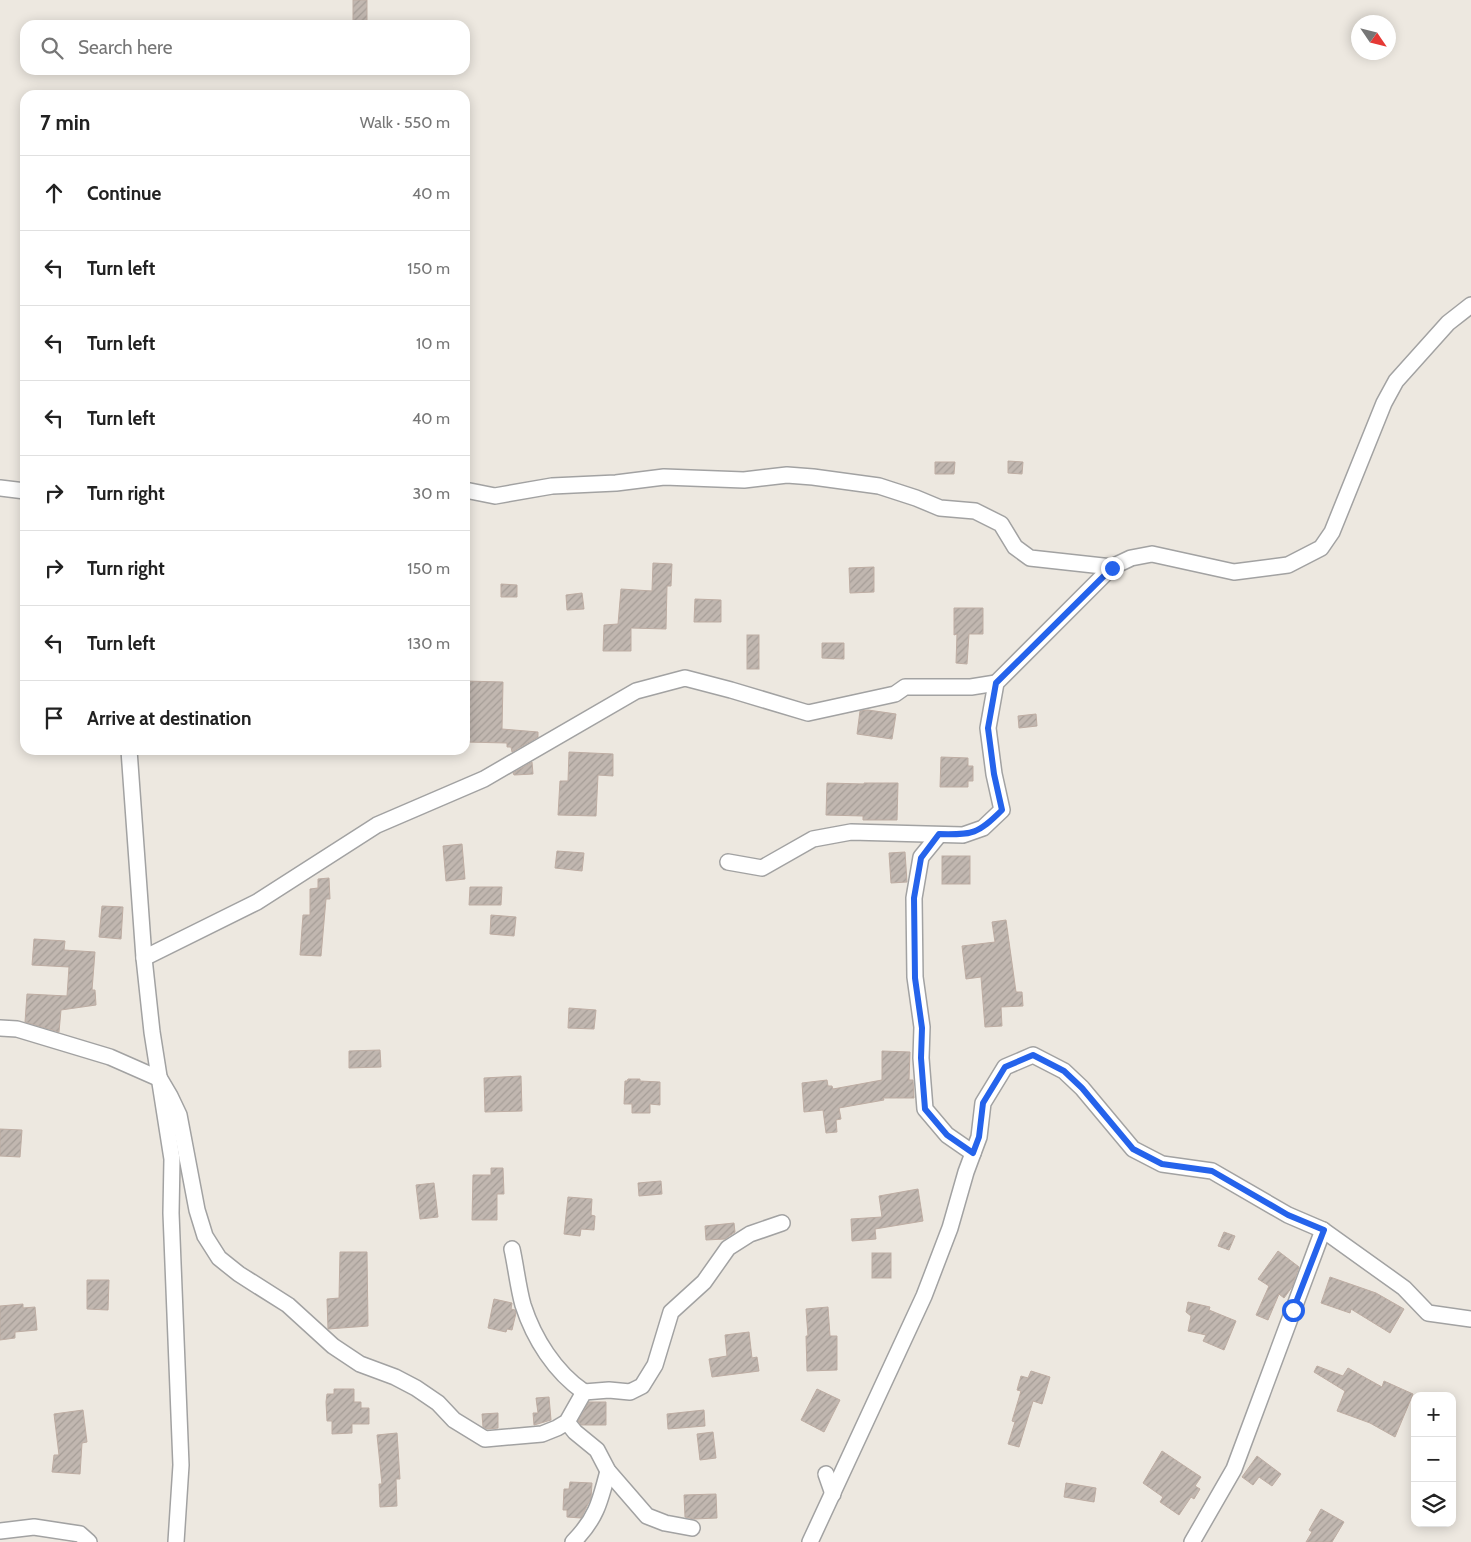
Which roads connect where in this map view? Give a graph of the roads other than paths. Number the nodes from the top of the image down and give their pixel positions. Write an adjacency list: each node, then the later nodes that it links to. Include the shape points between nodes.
1 (1471, 305): 5 (street, via 1448,323 1396,380 1332,532 1321,548 1288,565 1234,572 1152,554 1131,558)
2 (0, 488): 3 (street)
3 (20, 490)
4 (470, 491): 5 (street, via 495,496 552,486 664,477 744,480 786,475 813,477 879,486 940,508 975,511 1001,524 1015,547 1030,558)
5 (1112, 568): 6 (street)
6 (996, 683): 8 (street, via 988,728 1002,810 983,828 963,835); 10 (street, via 971,687 905,687 895,694 808,713 685,678 636,691 484,779 377,825 257,902)
7 (129, 755): 10 (street)
8 (939, 834): 9 (street, via 851,832 813,840 762,868); 13 (street, via 921,858 914,898 915,978 922,1028 925,1109 947,1135)
9 (728, 862)
10 (144, 958): 12 (street)
11 (0, 1028): 12 (street, via 17,1029 102,1055)
12 (160, 1079): 19 (street, via 179,1115 197,1210 205,1236 219,1258 288,1305 333,1346 360,1364 416,1388 438,1403 454,1420 485,1439 542,1434); 26 (street, via 172,1159 171,1213 181,1465)
13 (973, 1153): 15 (street, via 979,1137 983,1103 1005,1067 1033,1055 1064,1071 1133,1149 1162,1164 1212,1171 1288,1215); 22 (street, via 950,1228 924,1296)
14 (782, 1223): 18 (street, via 750,1234 728,1248 704,1282 671,1312 655,1365 642,1386 630,1392)
15 (1324, 1230): 17 (street, via 1404,1288 1428,1313); 29 (street, via 1234,1469)
16 (512, 1249): 18 (street, via 523,1305 535,1334 560,1372)
17 (1471, 1319)
18 (584, 1392): 19 (street)
19 (567, 1422): 20 (street, via 598,1450)
20 (608, 1471): 23 (street, via 647,1516); 27 (street, via 596,1513)
21 (826, 1474): 22 (street)
22 (833, 1494): 28 (street)
23 (692, 1528)
24 (0, 1531): 25 (street, via 34,1528 80,1534)
25 (89, 1542)
26 (176, 1542)
27 (573, 1542)
28 (810, 1542)
29 (1192, 1542)

